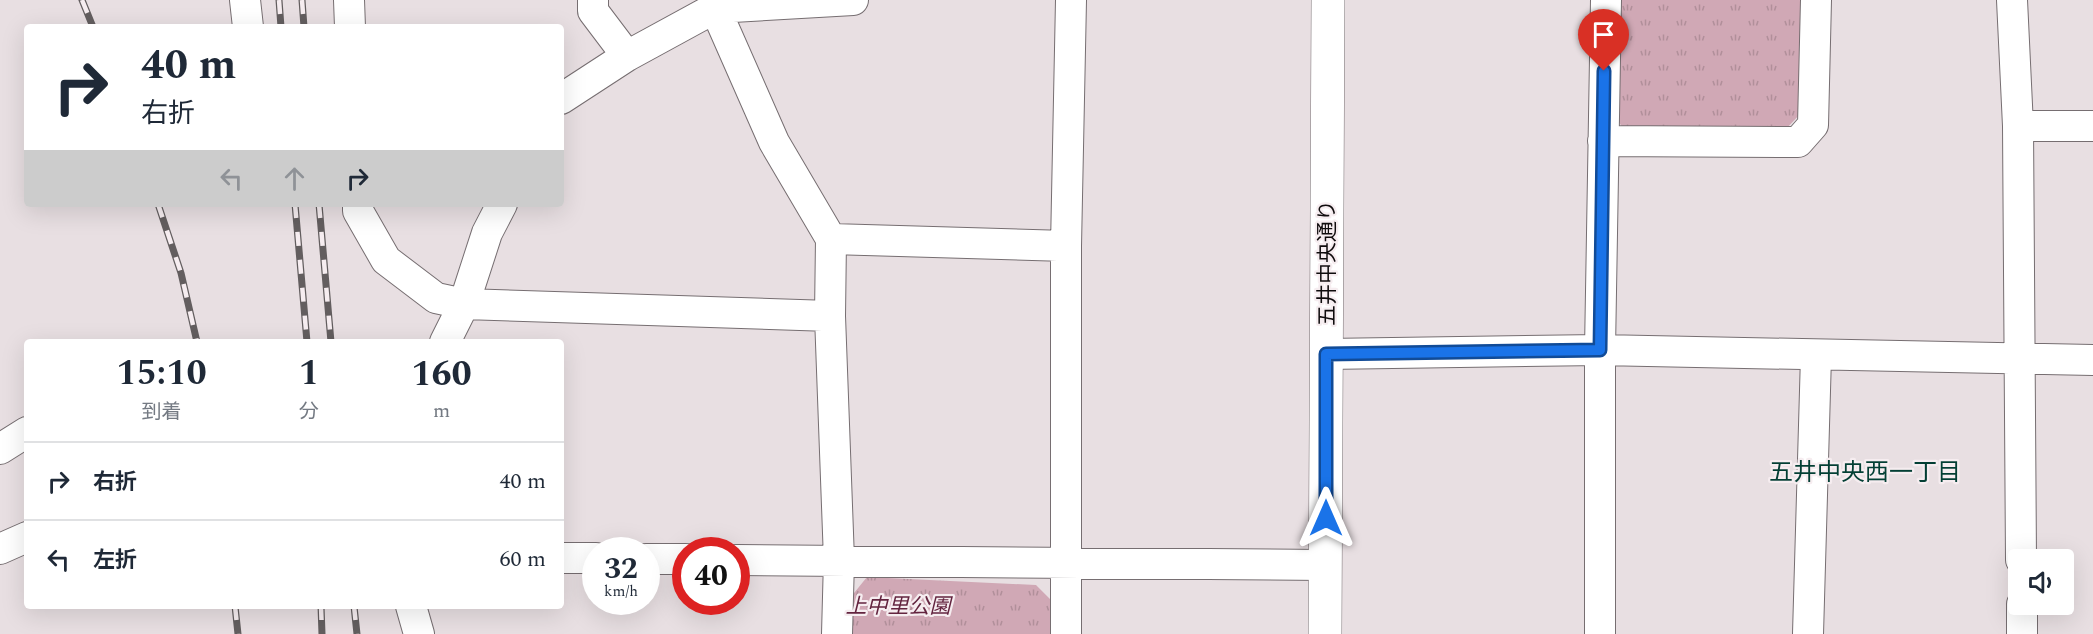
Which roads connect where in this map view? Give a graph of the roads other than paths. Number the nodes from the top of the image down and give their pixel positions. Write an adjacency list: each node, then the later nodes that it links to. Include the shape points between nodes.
1 (245, 0): 11 (street)
2 (349, 0): 12 (street)
3 (593, 0): 13 (street, via 593,10)
4 (852, 0): 10 (street)
5 (1071, 0): 21 (street)
6 (1328, 0): 26 (street, 五井中央通り)
7 (1606, 0): 17 (street)
8 (1816, 0): 17 (street, via 1813,125 1798,142)
9 (2012, 0): 15 (street)
10 (715, 8): 13 (street); 20 (street, via 774,142)
11 (248, 24)
12 (350, 24)
13 (627, 56): 14 (street)
14 (564, 97)
15 (2018, 126): 16 (street); 28 (street)
16 (2093, 126)
17 (1603, 141): 25 (street)
18 (358, 207): 22 (street, via 386,260 436,298)
19 (500, 207): 22 (street, via 487,233)
20 (831, 239): 21 (street); 23 (street)
21 (1066, 246): 39 (street)
22 (464, 304): 23 (street); 24 (street)
23 (830, 316): 38 (street)
24 (447, 339)
25 (1600, 350): 26 (street); 27 (street); 47 (street)
26 (1326, 354): 40 (street, 五井中央通り)
27 (1816, 356): 28 (street); 48 (street)
28 (2020, 360): 29 (street); 34 (street)
29 (2093, 360)
30 (24, 434): 31 (street)
31 (0, 448)
32 (24, 538): 33 (street)
33 (0, 549)
34 (2021, 549)
35 (564, 558): 36 (street)
36 (582, 558)
37 (750, 560): 38 (street)
38 (839, 560): 39 (street); 44 (street)
39 (1066, 563): 40 (street); 45 (street)
40 (1325, 565): 46 (street, 五井中央通り)
41 (412, 609): 43 (street)
42 (2022, 615): 49 (street)
43 (419, 634)
44 (837, 634)
45 (1066, 634)
46 (1325, 634)
47 (1600, 634)
48 (1808, 634)
49 (2022, 634)

